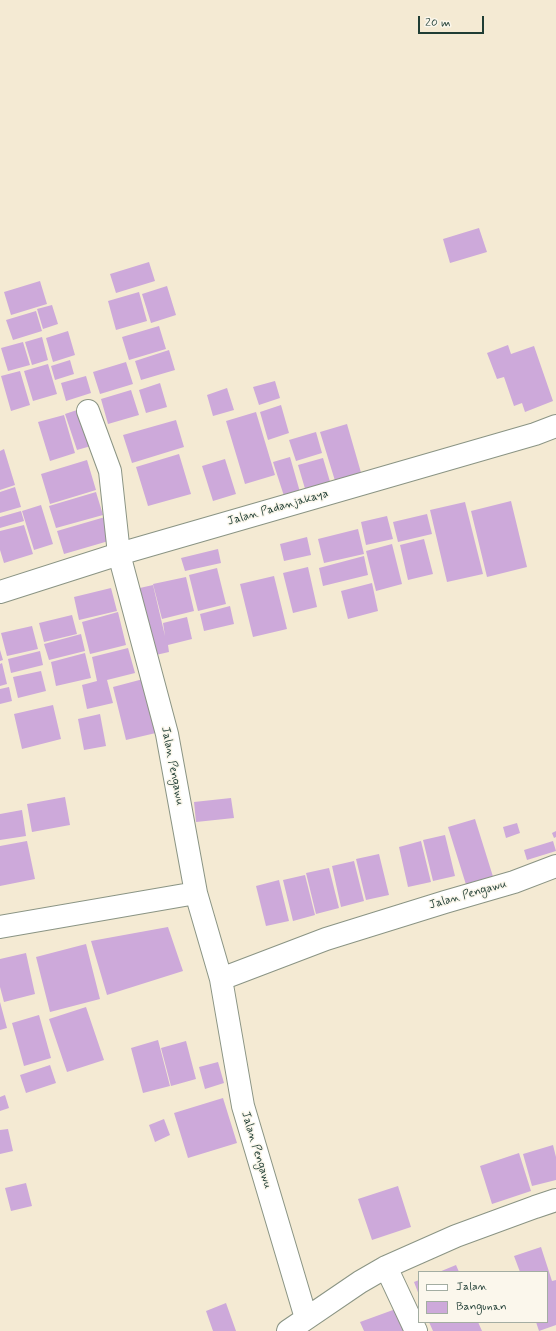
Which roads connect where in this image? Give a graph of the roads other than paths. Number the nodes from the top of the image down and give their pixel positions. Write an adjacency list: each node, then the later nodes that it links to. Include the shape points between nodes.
1 (88, 411): 3 (street, Jalan Pengawu, via 110,471)
2 (556, 426): 3 (street, Jalan Padanjakaya)
3 (119, 554): 4 (street, Jalan Padanjakaya); 6 (street, Jalan Pengawu, via 167,734)
4 (0, 592)
5 (556, 866): 8 (street, Jalan Pengawu, via 514,882 326,939)
6 (196, 893): 7 (street); 8 (street, Jalan Pengawu)
7 (0, 927)
8 (221, 979): 11 (street, Jalan Pengawu, via 243,1106)
9 (556, 1200): 10 (street, via 456,1236)
10 (386, 1267): 11 (street); 13 (street)
11 (306, 1318): 12 (street)
12 (288, 1331)
13 (416, 1331)

